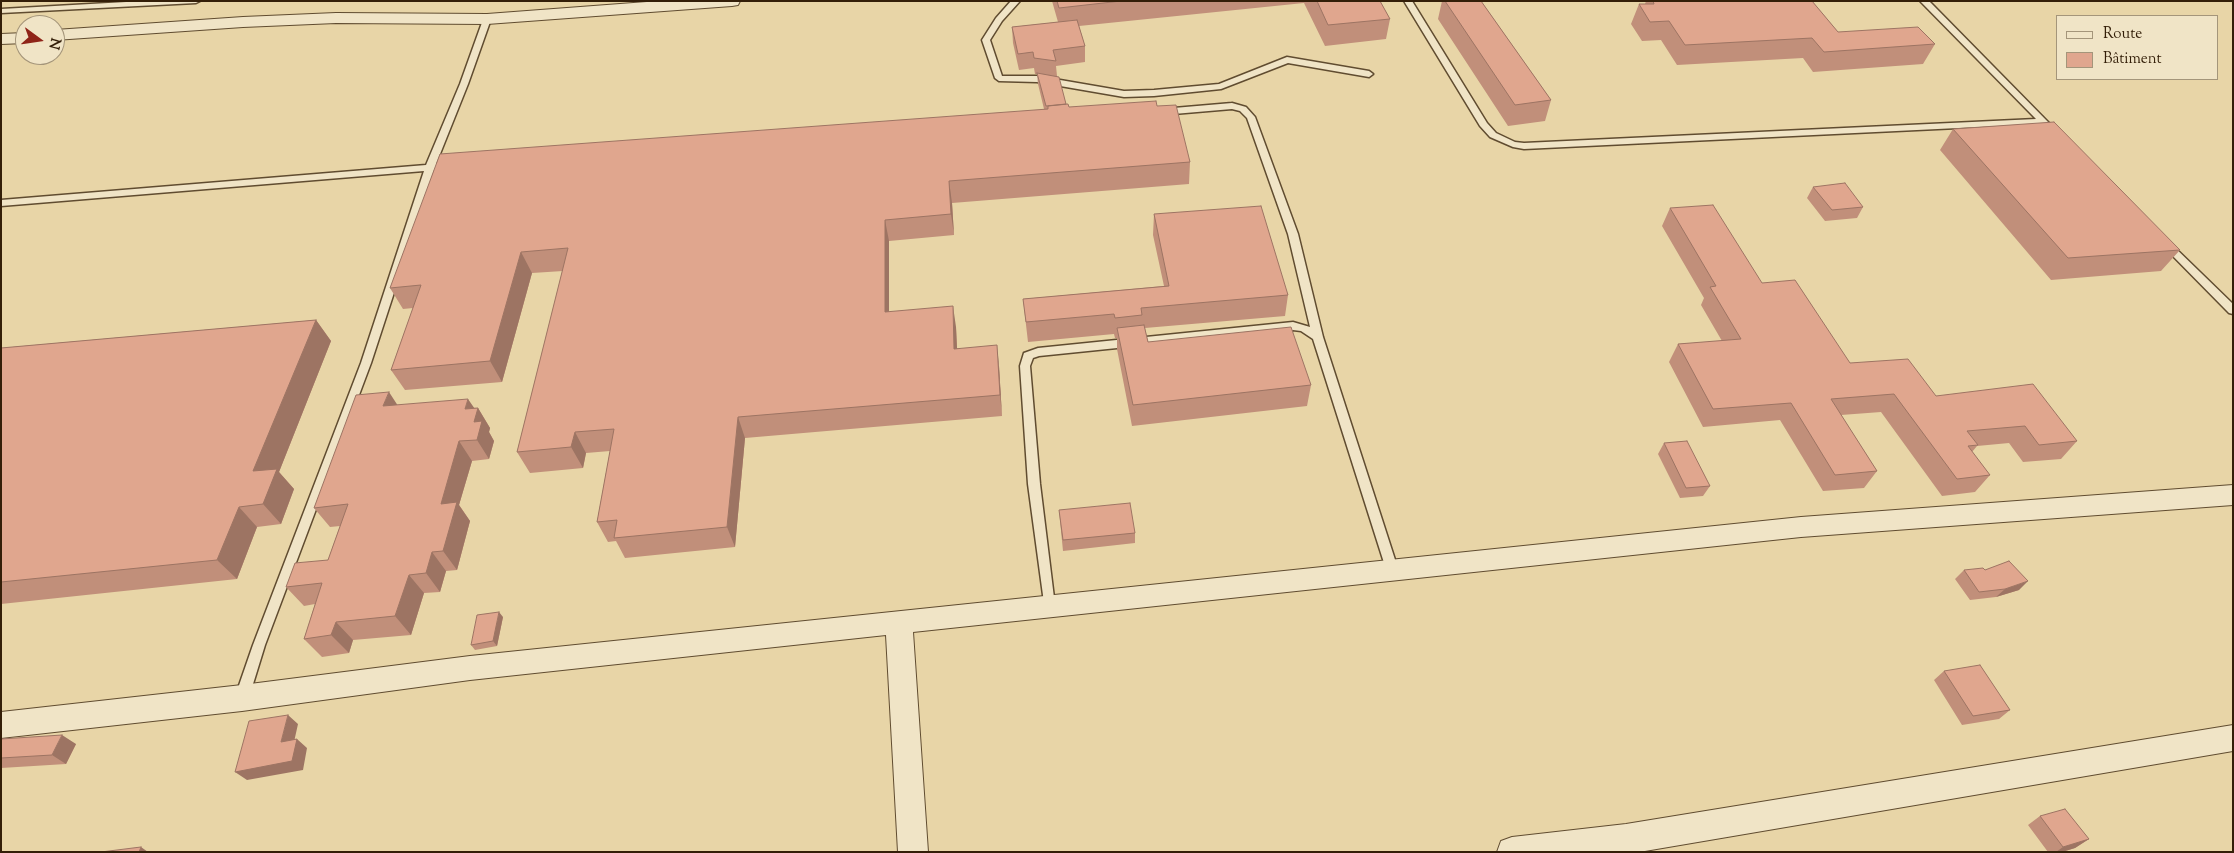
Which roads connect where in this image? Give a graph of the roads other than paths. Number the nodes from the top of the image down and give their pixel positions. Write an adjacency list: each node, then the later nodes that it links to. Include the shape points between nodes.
1 (196, 1): 6 (lane)
2 (732, 1): 7 (street)
3 (1016, 1): 11 (lane, via 986,40 999,78 1037,80 1124,94 1221,86 1287,60)
4 (1408, 1): 5 (lane, via 1483,124 1493,135 1513,144 2047,124)
5 (1924, 1)
6 (1, 12)
7 (487, 19): 8 (street, via 336,18); 14 (lane)
8 (65, 34)
9 (15, 38): 10 (street)
10 (1, 39)
11 (1369, 74)
12 (1149, 113): 18 (lane, via 1232,106 1243,109 1251,117 1293,234)
13 (460, 165): 14 (lane)
14 (430, 167): 15 (lane); 23 (lane, via 366,363)
15 (1, 203)
16 (2156, 233): 17 (lane)
17 (2233, 310)
18 (1318, 337): 20 (lane); 21 (lane, via 1304,328 1293,326 1038,352 1028,356 1034,484)
19 (2233, 496): 20 (street, via 1801,527)
20 (1392, 569): 21 (street)
21 (1049, 606): 22 (street)
22 (899, 622): 23 (street, via 470,668); 27 (street)
23 (242, 698): 24 (street)
24 (1, 725)
25 (2233, 738): 26 (street)
26 (1628, 846): 28 (street)
27 (913, 852)
28 (1512, 852)

